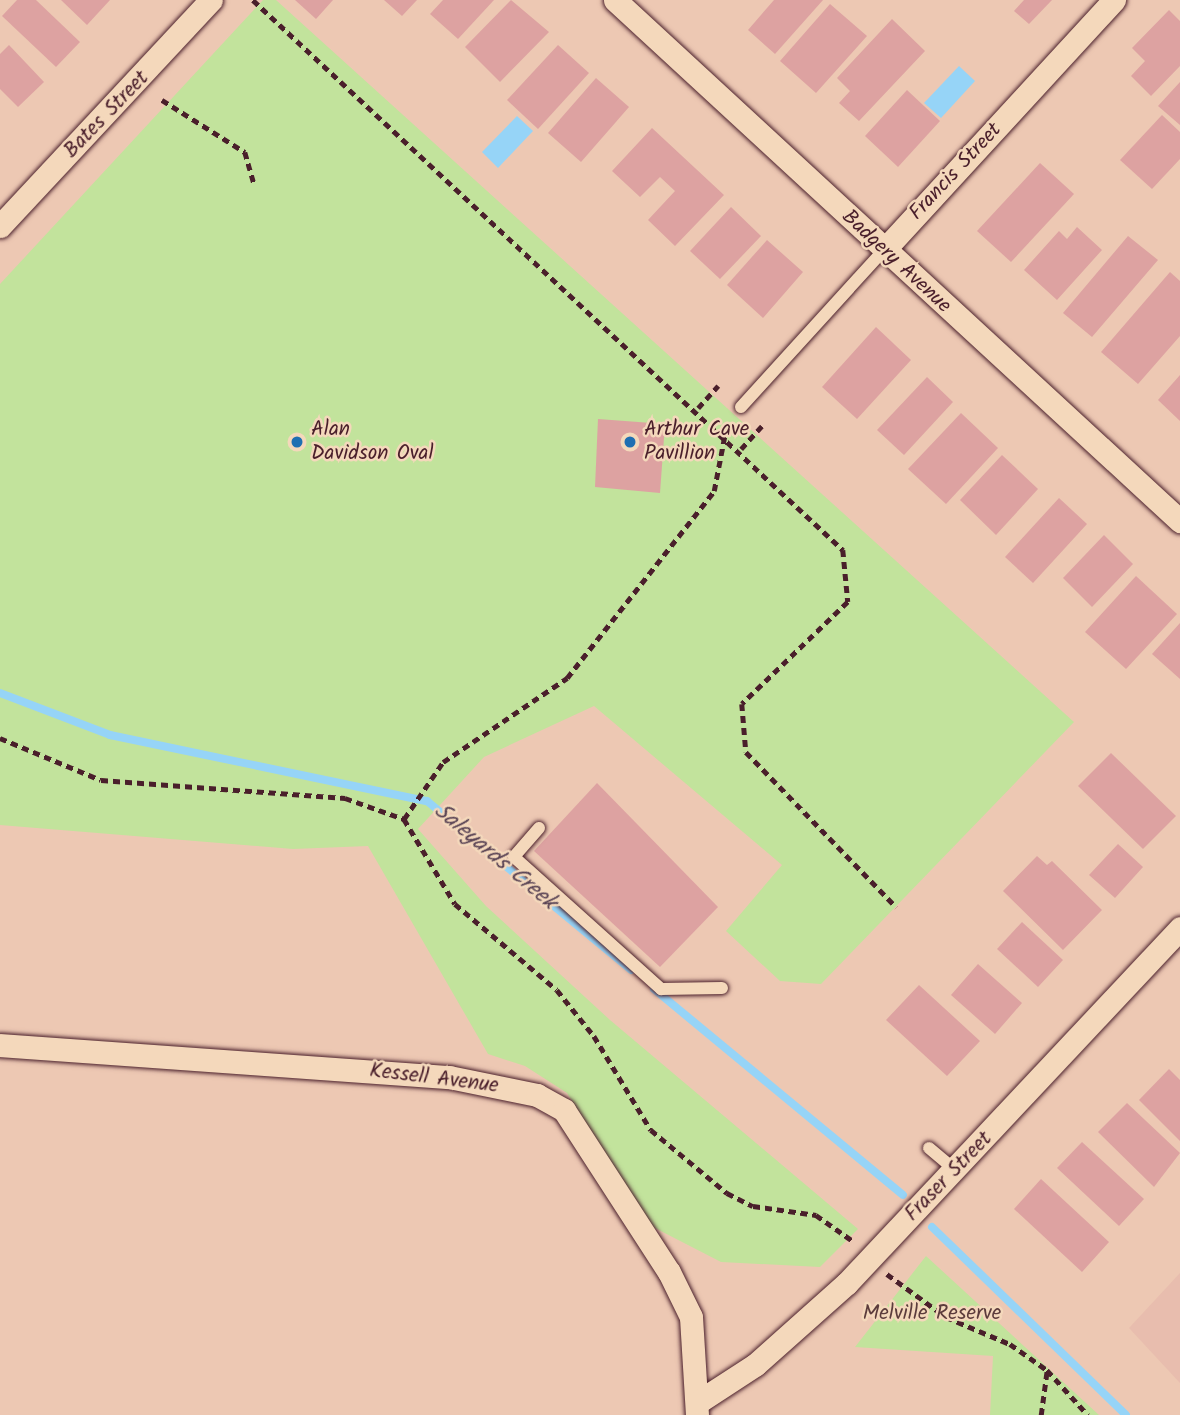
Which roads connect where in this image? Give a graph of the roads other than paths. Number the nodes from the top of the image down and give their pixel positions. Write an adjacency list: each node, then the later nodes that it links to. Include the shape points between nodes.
1 (211, 0): 4 (street, Bates Street)
2 (615, 0): 5 (street, Badgery Avenue)
3 (1114, 0): 5 (street, Francis Street)
4 (0, 226)
5 (884, 250): 6 (lane, Francis Street); 7 (street, Badgery Avenue)
6 (741, 407)
7 (1180, 521)
8 (539, 828): 10 (lane, via 514,857 662,989)
9 (1180, 928): 13 (street, Fraser Street)
10 (722, 988)
11 (0, 1045): 14 (street, Kessell Avenue, via 449,1077 537,1095 564,1110 669,1272 691,1317)
12 (929, 1148): 13 (lane)
13 (956, 1171): 14 (street, Fraser Street, via 847,1283)
14 (698, 1409)

